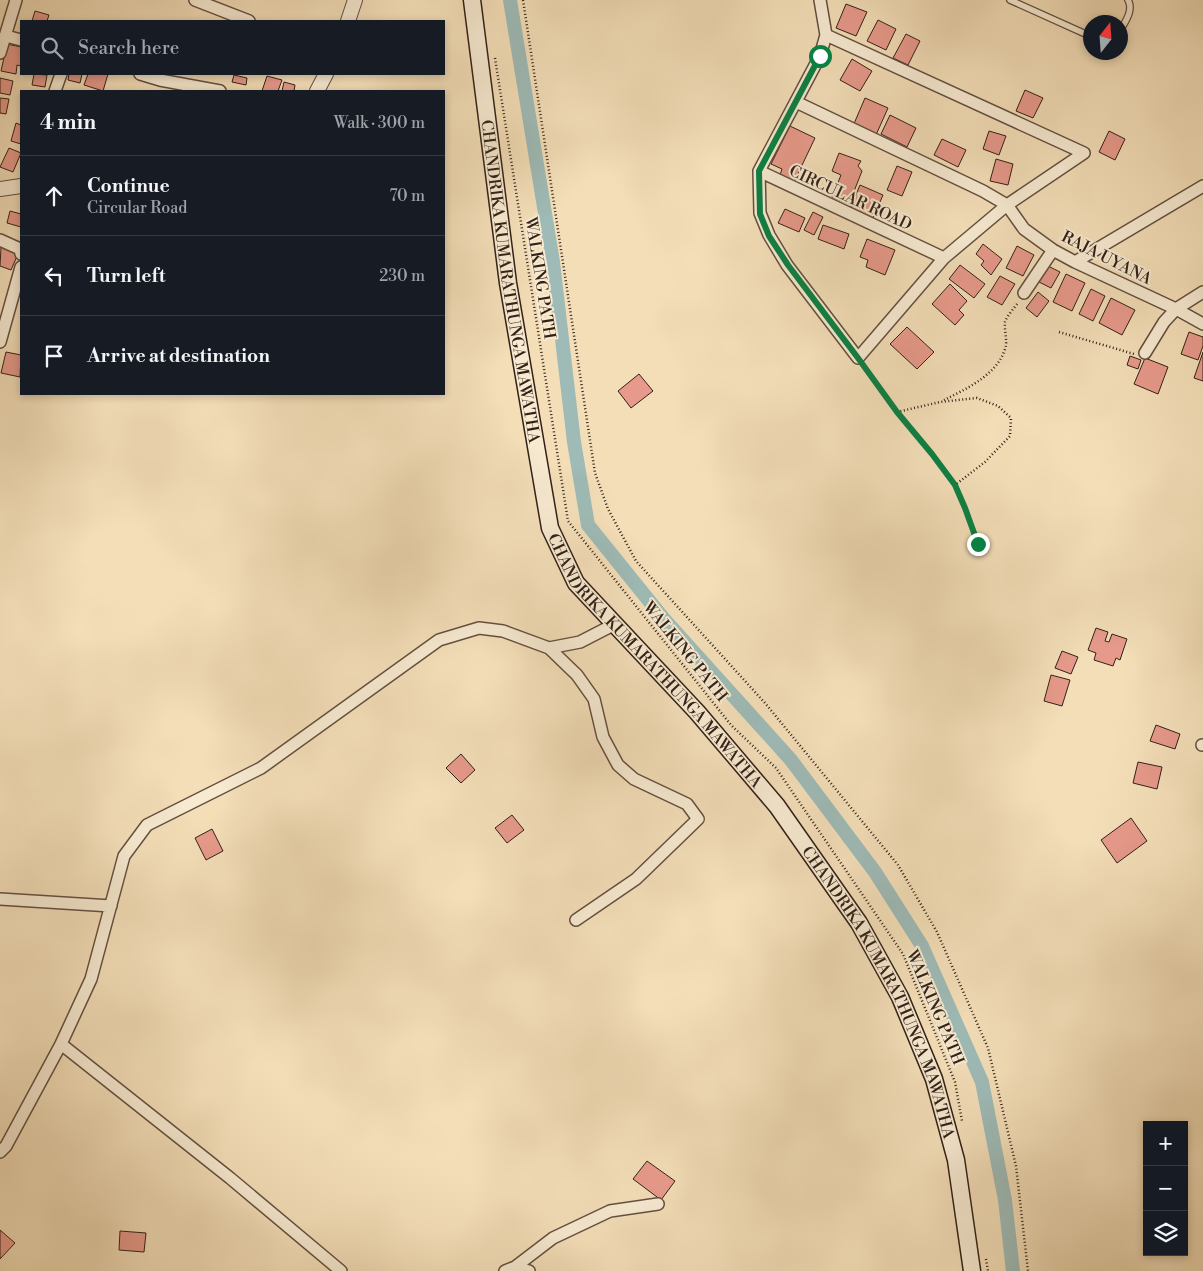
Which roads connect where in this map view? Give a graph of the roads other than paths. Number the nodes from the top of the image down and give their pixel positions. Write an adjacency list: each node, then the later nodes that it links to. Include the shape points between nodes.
1 (16, 0): 13 (street)
2 (195, 0): 9 (street)
3 (355, 0): 10 (street)
4 (472, 0): 42 (main road, CHANDRIKA KUMARATHUNGA MAWATHA, via 508,283 550,528 576,583)
5 (820, 0): 12 (street)
6 (1010, 0): 11 (lane)
7 (1128, 0): 8 (lane)
8 (1128, 17)
9 (246, 20)
10 (348, 20)
11 (1083, 33)
12 (826, 35): 24 (street, via 820,56); 29 (street, via 1084,153)
13 (6, 36): 14 (street); 15 (street)
14 (20, 40)
15 (0, 53)
16 (61, 75): 20 (street)
17 (143, 75): 19 (street)
18 (325, 75): 23 (street)
19 (160, 80): 21 (street); 22 (street)
20 (55, 90)
21 (156, 90)
22 (215, 90)
23 (318, 90)
24 (796, 102): 25 (street); 29 (street)
25 (759, 171): 33 (street, CIRCULAR ROAD); 33 (street, via 760,214 769,236 858,358)
26 (20, 186): 28 (street)
27 (1203, 186): 34 (street)
28 (0, 188)
29 (1006, 205): 32 (street, RAJA UYANA, via 1024,229); 33 (street)
30 (0, 240): 31 (street)
31 (20, 249)
32 (1053, 250): 34 (street, RAJA UYANA); 37 (street)
33 (944, 258)
34 (1075, 262): 38 (street, RAJA UYANA)
35 (20, 271): 40 (street)
36 (1203, 292): 38 (street)
37 (1024, 293)
38 (1176, 309): 39 (street, RAJA UYANA); 41 (street)
39 (1203, 324)
40 (0, 342)
41 (1145, 353)
42 (615, 624): 43 (street, via 580,642); 53 (main road, CHANDRIKA KUMARATHUNGA MAWATHA, via 697,712 777,806 858,923 900,997 934,1079 956,1160)
43 (549, 648): 45 (street, via 502,631 479,628 439,640 261,768 147,825 124,856); 46 (street, via 577,675 594,699 603,737 618,765 634,778 687,804 698,819 636,879)
44 (0, 899): 45 (street)
45 (111, 906): 47 (street, via 91,979)
46 (576, 920)
47 (61, 1044): 48 (street); 51 (street)
48 (0, 1152)
49 (658, 1204): 50 (street, via 610,1211 553,1238)
50 (510, 1269): 52 (street)
51 (341, 1271)
52 (529, 1271)
53 (972, 1271)

